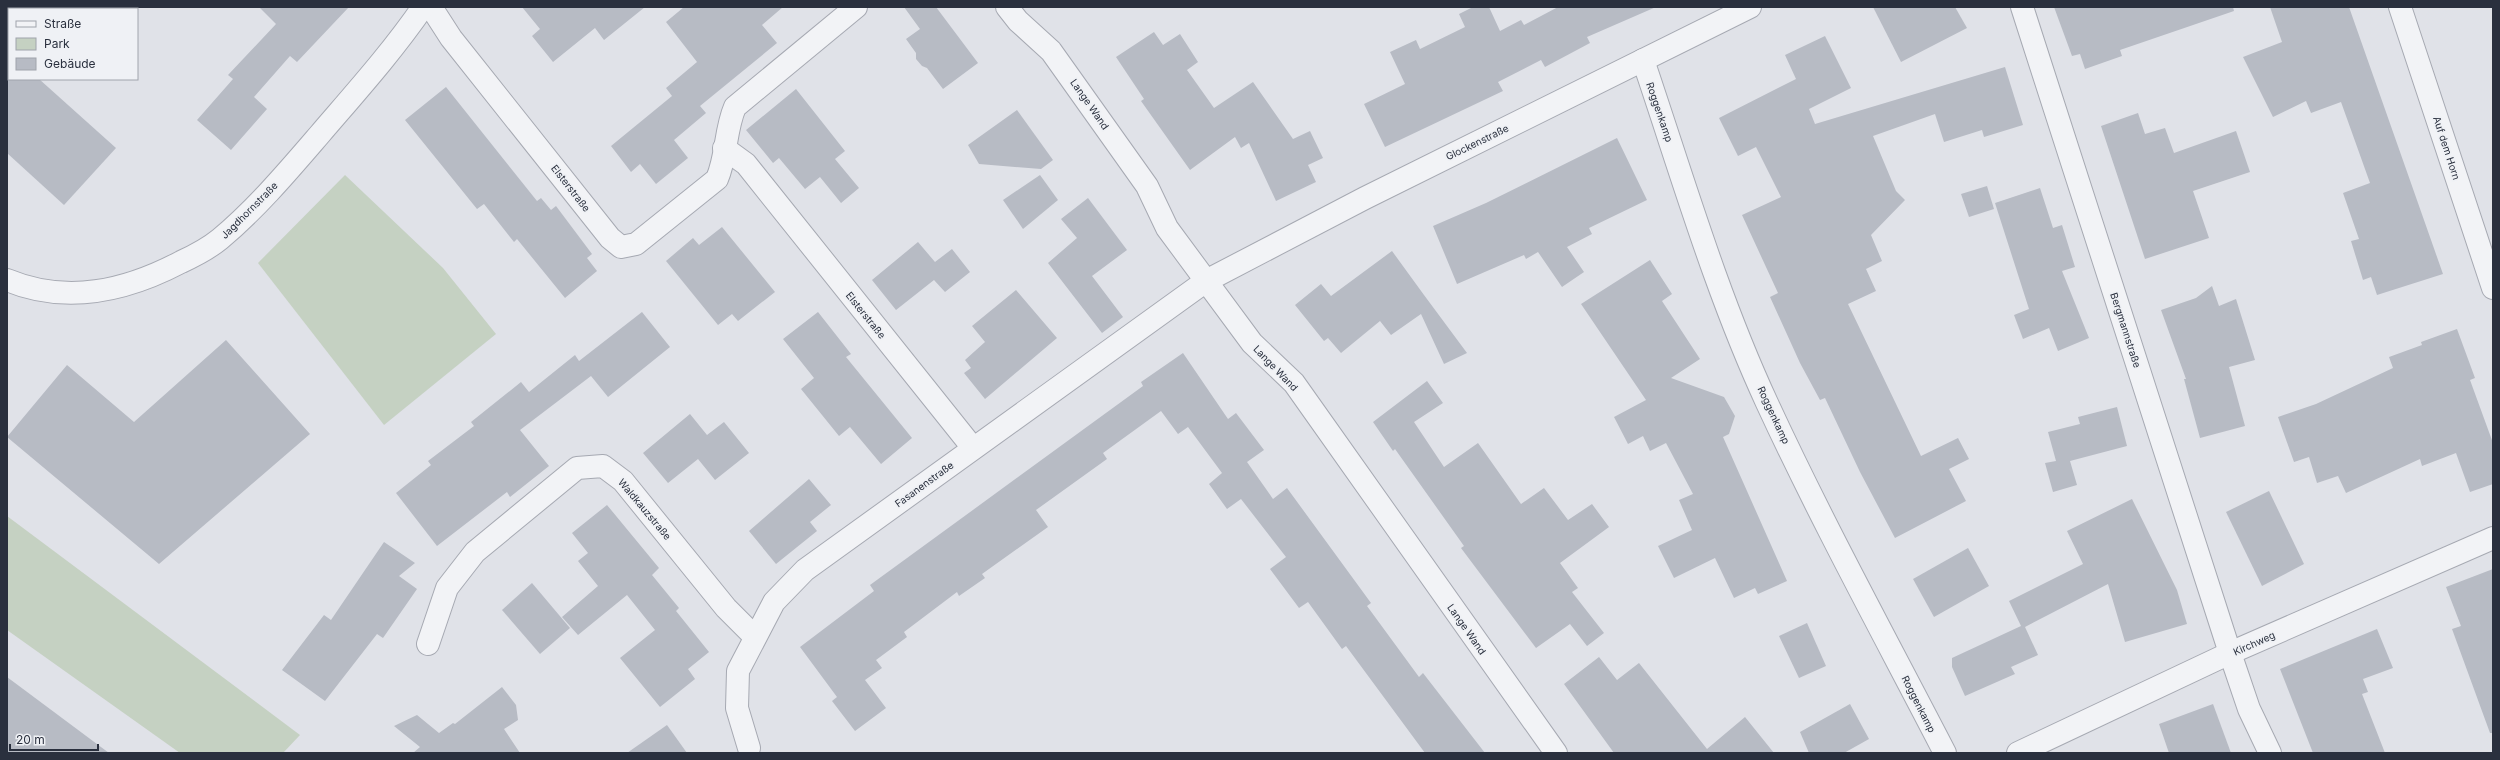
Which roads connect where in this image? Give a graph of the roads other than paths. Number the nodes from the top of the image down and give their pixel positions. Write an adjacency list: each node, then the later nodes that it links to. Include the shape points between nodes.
1 (423, 7): 10 (street, Jagdhornstraße, via 386,59 257,203 219,240 150,279 101,291 64,293 22,286)
2 (431, 7): 9 (street, Elsterstraße, via 456,44 610,238 621,247 636,244 717,179 722,168)
3 (856, 7): 9 (street, Elsterstraße, via 735,107 729,121)
4 (1007, 7): 11 (street, Lange Wand, via 1018,21 1051,51 1147,186 1167,228)
5 (1750, 7): 8 (street, Glockenstraße)
6 (2022, 7): 17 (street, Bergmannstraße)
7 (2400, 7): 12 (street, Auf dem Horn)
8 (1643, 60): 11 (street, Glockenstraße, via 1372,194); 20 (street, Roggenkamp, via 1724,296 1767,402 1833,538)
9 (724, 148): 13 (street, Elsterstraße, via 746,164)
10 (7, 280)
11 (1206, 281): 13 (street, Fasanenstraße); 19 (street, Lange Wand, via 1252,343 1294,383)
12 (2493, 288)
13 (973, 448): 15 (street, Fasanenstraße, via 806,570 774,602)
14 (2493, 538): 17 (street, Kirchweg)
15 (755, 637): 16 (street, Waldkauzstraße, via 726,608 623,481 602,466 577,468 474,552 447,588); 18 (street, Fasanenstraße, via 738,671 737,708)
16 (428, 644)
17 (2230, 653): 21 (street, Kirchweg); 22 (street, Bergmannstraße, via 2249,709)
18 (749, 748)
19 (1556, 753)
20 (1945, 753)
21 (2018, 753)
22 (2270, 753)

